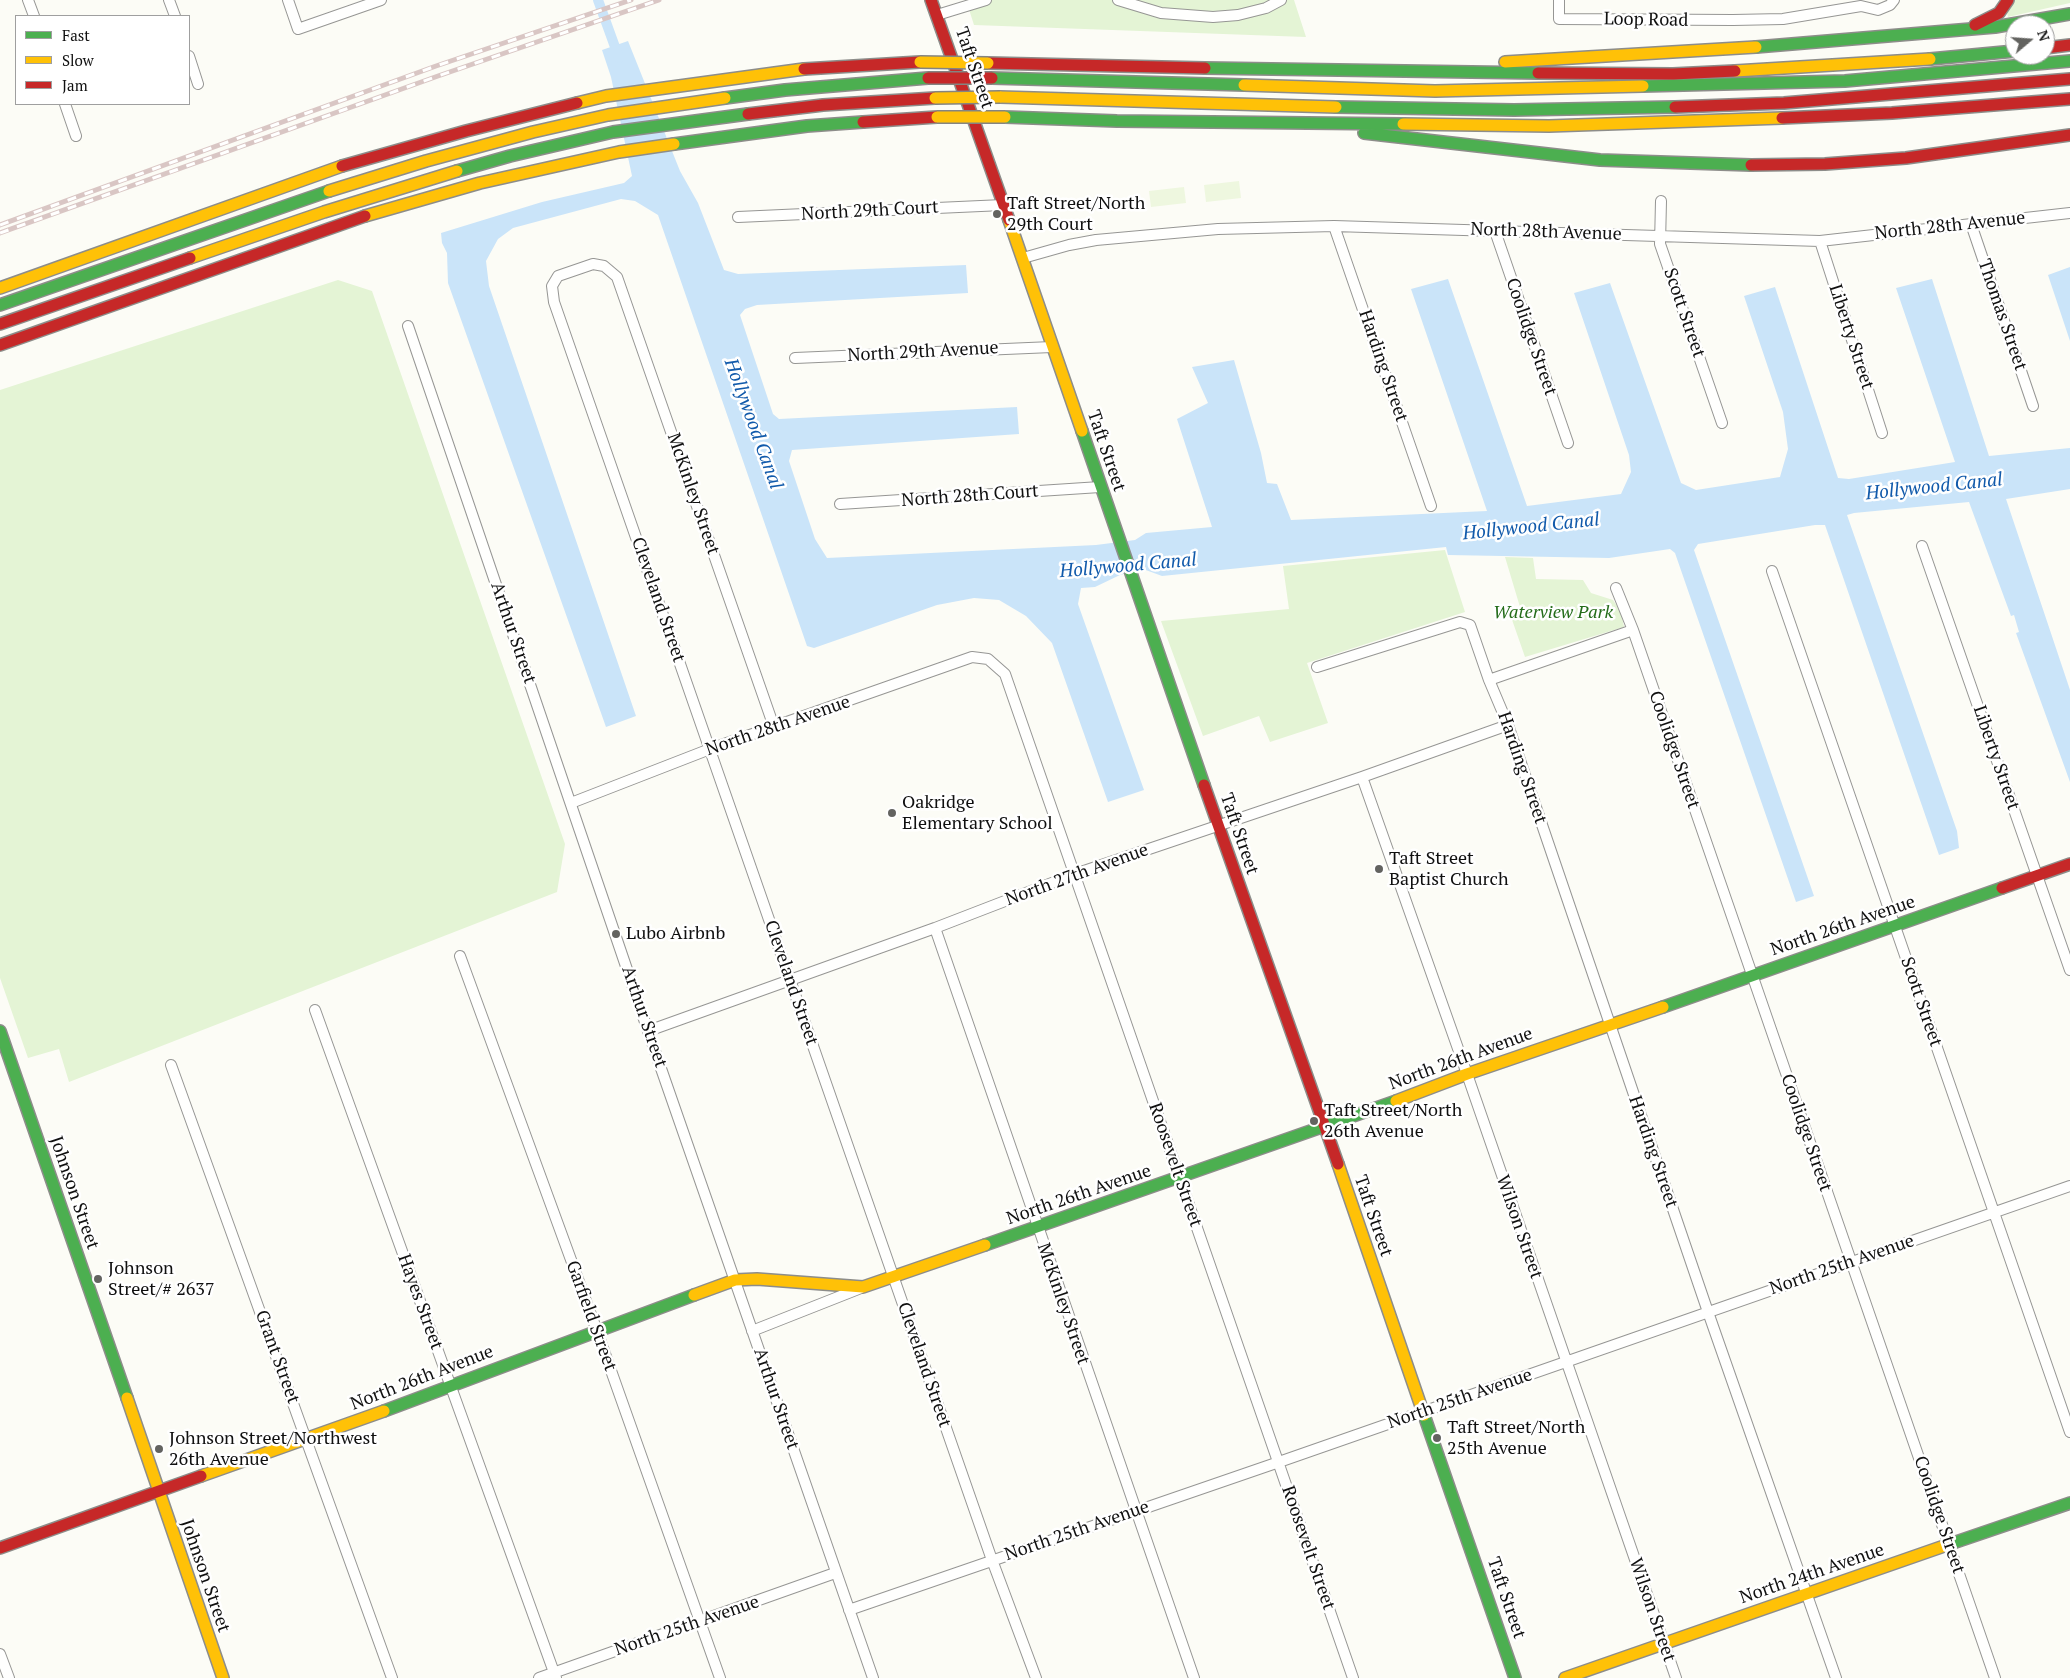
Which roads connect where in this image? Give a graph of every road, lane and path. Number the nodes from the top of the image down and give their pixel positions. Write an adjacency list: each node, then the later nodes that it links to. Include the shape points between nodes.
1 (28, 0): 14 (street)
2 (169, 0): 15 (street)
3 (288, 0): 4 (street, via 298,29)
4 (381, 0)
5 (931, 0): 16 (main road, Taft Street)
6 (986, 0): 16 (street)
7 (1118, 0): 8 (street, via 1161,13 1213,17 1245,14)
8 (1281, 0)
9 (1559, 0): 12 (street, Loop Road, via 1559,19 1783,19)
10 (1894, 0): 12 (street, Loop Road, via 1878,10)
11 (2008, 0): 17 (main road, via 1999,13)
12 (1861, 3)
13 (2070, 14): 17 (main road)
14 (34, 15)
15 (175, 15)
16 (937, 15): 32 (main road, Taft Street)
17 (1970, 28): 23 (main road, via 1707,51)
18 (2070, 45): 19 (main road)
19 (2055, 47)
20 (2005, 52): 23 (main road, via 1888,63 1673,74)
21 (190, 59): 25 (street)
22 (2070, 61): 43 (main road, bridge, via 1845,81 1435,91 992,78 928,78 785,90 608,115 426,160)
23 (1322, 72): 42 (main road, bridge, via 920,62 797,68 606,96 360,160)
24 (2070, 79): 44 (main road, bridge, via 1784,103 1625,109 1346,107 1000,97 823,105 613,132 510,156 398,188)
25 (198, 84)
26 (2070, 99): 28 (main road, via 1892,113 1678,123 1549,126)
27 (64, 105): 30 (street)
28 (1322, 124): 29 (main road, via 1372,135 1600,160 1715,165 1826,164 1906,158); 46 (main road, bridge, via 937,118 807,126 678,142 480,183 374,213)
29 (2070, 135)
30 (76, 136)
31 (1661, 201): 38 (street, Scott Street)
32 (1003, 205): 34 (street, North 29th Court); 40 (main road, Taft Street)
33 (2070, 213): 35 (street, North 28th Avenue)
34 (738, 217)
35 (1972, 224): 39 (street, North 28th Avenue); 49 (street, Thomas Street)
36 (1334, 226): 37 (street, North 28th Avenue); 40 (street, North 28th Avenue, via 1218,229 1130,236 1069,245); 55 (street, Harding Street)
37 (1495, 231): 38 (street, North 28th Avenue); 52 (street, Coolidge Street)
38 (1660, 235): 39 (street, North 28th Avenue); 50 (street, Scott Street, via 1660,244)
39 (1820, 241): 51 (street, Liberty Street)
40 (1023, 258): 47 (main road, Taft Street)
41 (604, 266): 64 (street, McKinley Street, via 617,277); 65 (street, Cleveland Street, via 593,264 558,276 552,286 554,302)
42 (0, 288)
43 (0, 306)
44 (0, 324)
45 (408, 326): 67 (street, Arthur Street)
46 (0, 345)
47 (1052, 347): 48 (street, North 29th Avenue); 53 (main road, Taft Street)
48 (795, 358)
49 (2033, 406)
50 (1722, 423)
51 (1882, 433)
52 (1568, 443)
53 (1100, 487): 54 (street, North 28th Court); 68 (main road, Taft Street)
54 (840, 504)
55 (1431, 506)
56 (1922, 546): 71 (street, Liberty Street)
57 (1772, 571): 72 (street, Scott Street)
58 (1616, 588): 59 (street, Coolidge Street)
59 (1633, 630): 62 (street); 76 (street, Coolidge Street)
60 (988, 659): 64 (street, North 28th Avenue, via 972,657); 70 (street, Roosevelt Street, via 1004,674)
61 (1316, 667): 62 (street, Harding Street, via 1460,622 1470,625)
62 (1489, 680): 63 (street, Harding Street)
63 (1508, 725): 66 (street, North 27th Avenue); 79 (street, Harding Street)
64 (774, 727): 65 (street, North 28th Avenue)
65 (710, 749): 67 (street, North 28th Avenue); 77 (street, Cleveland Street)
66 (1362, 777): 68 (street, North 27th Avenue); 83 (street, Wilson Street)
67 (571, 803): 81 (street, Arthur Street)
68 (1217, 825): 70 (street, North 27th Avenue); 84 (main road, Taft Street)
69 (2070, 864): 71 (main road, North 26th Avenue)
70 (1075, 874): 73 (street, North 27th Avenue); 85 (street, Roosevelt Street)
71 (2038, 876): 72 (main road, North 26th Avenue); 75 (street, Liberty Street)
72 (1894, 926): 76 (main road, North 26th Avenue); 87 (street, Scott Street)
73 (935, 928): 77 (street, North 27th Avenue); 88 (street, McKinley Street)
74 (460, 956): 94 (street, Garfield Street)
75 (2070, 970)
76 (1752, 976): 79 (main road, North 26th Avenue); 89 (street, Coolidge Street)
77 (790, 980): 81 (street, North 27th Avenue); 90 (street, Cleveland Street)
78 (315, 1010): 97 (street, Hayes Street)
79 (1610, 1026): 83 (main road, North 26th Avenue); 93 (street, Harding Street)
80 (0, 1031): 102 (main road, Johnson Street)
81 (648, 1031): 91 (street, Arthur Street)
82 (171, 1065): 100 (street, Grant Street)
83 (1467, 1074): 84 (main road, North 26th Avenue); 96 (street, Wilson Street)
84 (1325, 1127): 85 (main road, North 26th Avenue); 98 (main road, Taft Street)
85 (1180, 1178): 88 (main road, North 26th Avenue); 101 (street, Roosevelt Street)
86 (2070, 1186): 87 (street, North 25th Avenue)
87 (1994, 1213): 89 (street, North 25th Avenue); 99 (street, Scott Street)
88 (1037, 1228): 90 (main road, North 26th Avenue); 104 (street, McKinley Street)
89 (1850, 1263): 93 (street, North 25th Avenue); 105 (street, Coolidge Street)
90 (893, 1276): 92 (main road, North 26th Avenue); 107 (street, Cleveland Street)
91 (735, 1280): 92 (main road, North 26th Avenue); 94 (main road, North 26th Avenue); 95 (street, Arthur Street)
92 (863, 1287): 95 (street, North 26th Avenue)
93 (1708, 1312): 96 (street, North 25th Avenue); 109 (street, Harding Street)
94 (597, 1330): 97 (main road, North 26th Avenue); 111 (street, Garfield Street)
95 (752, 1330): 108 (street, Arthur Street)
96 (1566, 1362): 98 (street, North 25th Avenue); 112 (street, Wilson Street)
97 (451, 1386): 100 (main road, North 26th Avenue); 114 (street, Hayes Street)
98 (1422, 1411): 101 (street, North 25th Avenue); 124 (main road, Taft Street)
99 (2070, 1432)
100 (307, 1440): 102 (main road, North 26th Avenue); 117 (street, Grant Street)
101 (1279, 1462): 104 (street, North 25th Avenue); 123 (street, Roosevelt Street)
102 (157, 1491): 106 (main road, North 26th Avenue); 116 (main road, Johnson Street)
103 (2070, 1503): 105 (main road, North 24th Avenue)
104 (1136, 1510): 107 (street, North 25th Avenue); 122 (street, McKinley Street)
105 (1949, 1545): 109 (main road, North 24th Avenue); 128 (street, Coolidge Street)
106 (0, 1548)
107 (992, 1560): 110 (street, North 25th Avenue); 121 (street, Cleveland Street)
108 (835, 1573): 110 (street, Arthur Street); 111 (street, North 25th Avenue)
109 (1807, 1594): 112 (main road, North 24th Avenue); 127 (street, Harding Street)
110 (849, 1610): 120 (street, Arthur Street)
111 (700, 1622): 114 (street, North 25th Avenue); 119 (street, Garfield Street)
112 (1664, 1643): 125 (main road, North 24th Avenue); 126 (street, Wilson Street)
113 (0, 1654): 115 (street)
114 (555, 1675): 118 (street, North 25th Avenue)
115 (8, 1678)
116 (222, 1678)
117 (392, 1678)
118 (539, 1678)
119 (720, 1678)
120 (873, 1678)
121 (1036, 1678)
122 (1194, 1678)
123 (1353, 1678)
124 (1515, 1678)
125 (1565, 1678)
126 (1676, 1678)
127 (1836, 1678)
128 (1995, 1678)

